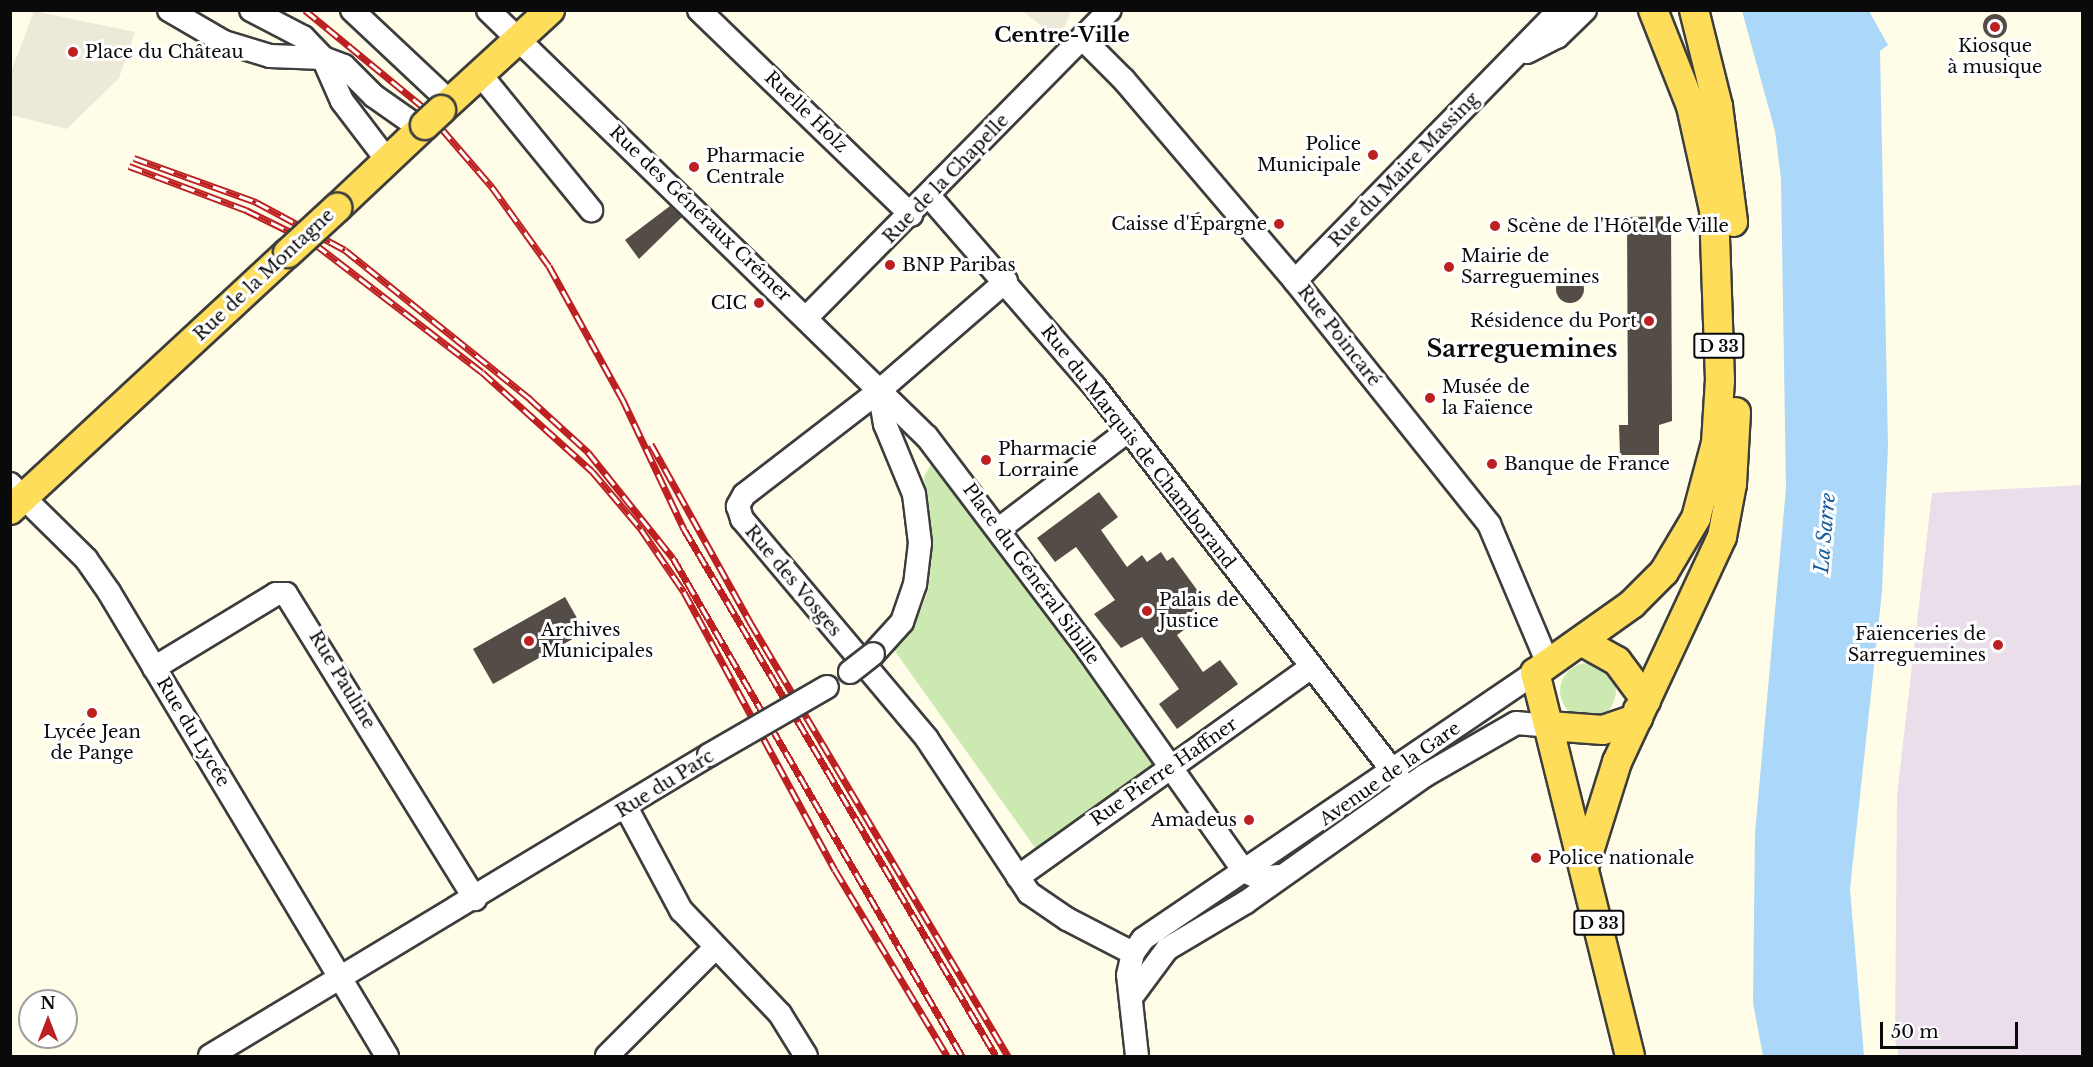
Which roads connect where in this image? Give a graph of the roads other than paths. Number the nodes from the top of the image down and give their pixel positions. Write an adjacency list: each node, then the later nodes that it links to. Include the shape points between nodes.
1 (169, 10): 16 (street, via 224,42 270,56)
2 (251, 10): 16 (street, via 303,37)
3 (352, 10): 19 (street)
4 (488, 10): 14 (street, Rue des Généraux Crémer)
5 (550, 10): 14 (main road, Rue de la Montagne)
6 (699, 10): 23 (street, Ruelle Holz)
7 (1110, 10): 13 (street, Rue de la Chapelle)
8 (1559, 10): 17 (street, Rue du Maire Massing)
9 (1570, 10): 15 (street, Rue du Maire Massing)
10 (1585, 10): 15 (street, Rue du Maire Massing, via 1557,37)
11 (1694, 10): 35 (main road, D 33, via 1718,106 1731,189 1735,441 1722,537)
12 (1651, 12): 31 (main road, D 33, via 1691,106 1714,210 1717,434 1696,518 1674,558 1649,589)
13 (1082, 38): 21 (street, Rue de la Chapelle); 25 (street, Rue Poincaré, via 1124,80)
14 (518, 40): 18 (main road, Rue de la Montagne); 26 (street, Rue des Généraux Crémer)
15 (1535, 47): 17 (street, Rue du Maire Massing)
16 (323, 58): 19 (street, via 344,66 375,96); 20 (street, via 342,101)
17 (1513, 59): 25 (street, Rue du Maire Massing)
18 (480, 74): 19 (main road, Rue de la Montagne); 22 (street)
19 (434, 117): 20 (main road, Rue de la Montagne)
20 (387, 160): 29 (main road, Rue de la Montagne, bridge, via 288,254)
21 (929, 196): 23 (street, Rue de la Chapelle); 24 (street, Rue du Marquis de Chamborand)
22 (591, 210)
23 (911, 215): 26 (street, Rue de la Chapelle)
24 (1006, 281): 27 (street, Rue des Vosges); 28 (street, Rue du Marquis de Chamborand)
25 (1295, 281): 34 (street, Rue Poincaré, via 1489,524)
26 (807, 316): 27 (street, Rue des Généraux Crémer)
27 (879, 391): 30 (street, Place du Général Sibille, via 945,456); 39 (street, Rue du Parc, bridge, via 885,424 914,494 920,543 915,585 903,622 873,654 827,687 709,755); 43 (street, Rue des Vosges, via 744,495 738,506 742,519 906,711)
28 (1129, 430): 30 (street); 33 (street, Rue du Marquis de Chamborand)
29 (15, 497): 32 (street, Rue du Lycée, via 86,559)
30 (999, 529): 37 (street, Place du Général Sibille)
31 (1581, 641): 34 (main road, D 33); 35 (main road, via 1617,661)
32 (154, 668): 44 (street, Rue Pauline, via 276,594 286,594); 47 (street, Rue du Lycée)
33 (1310, 668): 37 (street, Rue Pierre Haffner); 38 (street, Rue du Marquis de Chamborand)
34 (1541, 669): 36 (main road, D 33); 38 (street, Avenue de la Gare)
35 (1630, 714): 36 (main road); 40 (main road, D 33)
36 (1549, 726): 38 (street, Avenue de la Gare, via 1516,723); 40 (main road, D 33)
37 (1170, 768): 41 (street, Place du Général Sibille); 43 (street, Rue Pierre Haffner)
38 (1399, 780): 41 (street, Avenue de la Gare); 42 (street, Avenue de la Gare)
39 (627, 809): 44 (street, Rue du Parc); 45 (street, via 681,910)
40 (1586, 863): 54 (main road, D 33)
41 (1244, 871): 42 (street, via 1259,878); 46 (street, Avenue de la Gare, via 1156,929)
42 (1277, 876): 48 (street, Avenue de la Gare, via 1246,902 1167,949)
43 (1018, 877): 46 (street, Rue des Vosges, via 1047,907)
44 (475, 899): 47 (street, Rue du Parc)
45 (714, 949): 51 (street); 52 (street, via 780,1014)
46 (1132, 953): 48 (street, via 1128,975)
47 (344, 978): 49 (street, Rue du Parc); 50 (street, Rue du Lycée)
48 (1133, 995): 53 (street)
49 (210, 1056)
50 (387, 1056)
51 (607, 1056)
52 (806, 1056)
53 (1137, 1056)
54 (1630, 1056)

